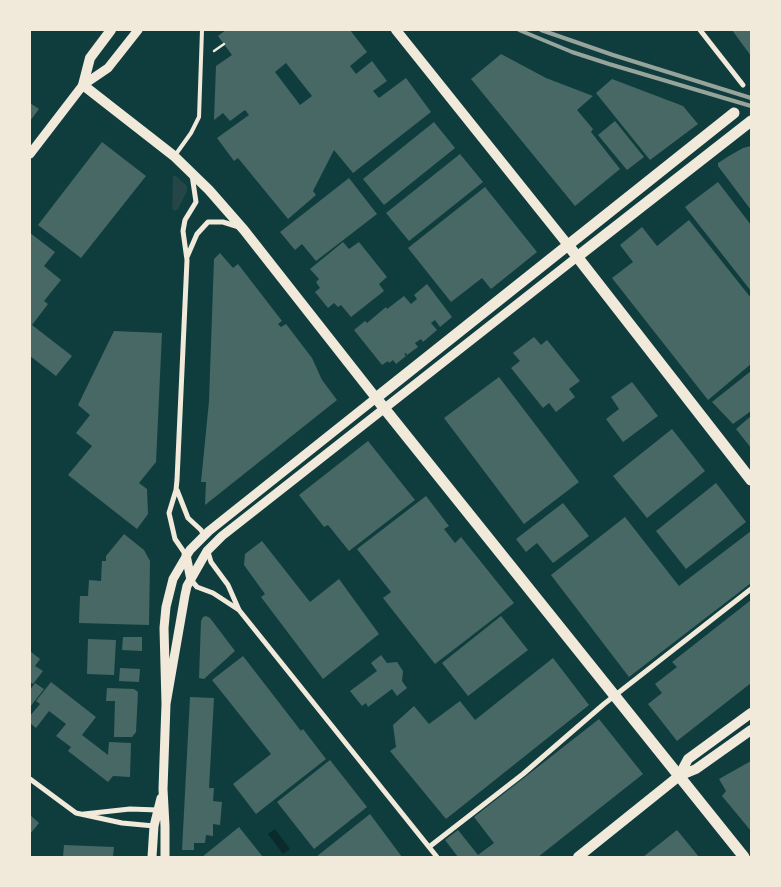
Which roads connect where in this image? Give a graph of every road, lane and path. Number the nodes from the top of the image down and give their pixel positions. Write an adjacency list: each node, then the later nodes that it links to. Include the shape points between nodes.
1 (111, 30): 8 (main road, via 90,58)
2 (138, 30): 8 (street, via 108,68)
3 (202, 30): 13 (lane, via 199,117)
4 (396, 30): 16 (main road)
5 (700, 30): 9 (street)
6 (224, 44): 7 (path)
7 (214, 51)
8 (83, 85): 12 (street); 13 (main road)
9 (743, 85)
10 (734, 113): 16 (main road)
11 (751, 121): 17 (main road)
12 (30, 154)
13 (174, 156): 14 (main road)
14 (192, 173): 15 (main road); 18 (street, via 196,204 185,220)
15 (244, 230): 18 (street, via 223,222 208,222 197,234); 19 (main road)
16 (568, 245): 17 (main road); 19 (main road)
17 (577, 257): 20 (street); 21 (main road)
18 (186, 260): 22 (street)
19 (376, 398): 20 (main road); 23 (street)
20 (385, 408): 24 (street, via 222,536); 29 (main road)
21 (751, 480)
22 (176, 490): 23 (street, via 188,518); 25 (street, via 169,513 170,525)
23 (204, 536): 24 (street); 25 (street)
24 (208, 551): 26 (street); 28 (street)
25 (186, 555): 26 (street); 30 (street, via 173,579 166,607)
26 (191, 580): 28 (street, via 197,587 214,593); 30 (street, via 183,603)
27 (751, 589): 29 (street)
28 (239, 610): 39 (street)
29 (615, 696): 33 (main road); 39 (street)
30 (166, 704): 35 (street)
31 (751, 713): 33 (main road, via 688,759)
32 (751, 730): 33 (main road, via 696,769)
33 (679, 776): 43 (main road); 44 (main road)
34 (30, 779): 37 (street)
35 (163, 789): 36 (street); 41 (street)
36 (158, 810): 37 (street); 38 (street)
37 (78, 814): 38 (street)
38 (154, 826): 40 (street)
39 (429, 848): 42 (street)
40 (152, 857)
41 (165, 857)
42 (437, 857)
43 (578, 857)
44 (744, 857)

